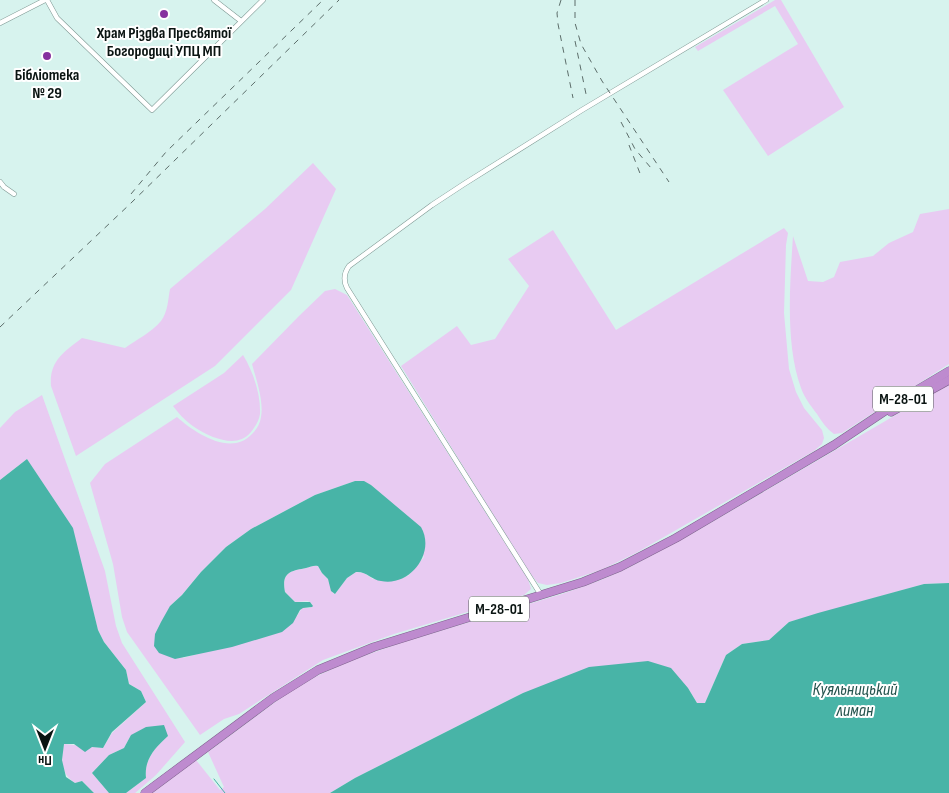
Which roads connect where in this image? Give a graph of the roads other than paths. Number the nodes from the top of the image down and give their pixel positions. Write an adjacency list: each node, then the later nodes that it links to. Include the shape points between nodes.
1 (46, 0): 5 (street, via 57,18 152,110); 6 (street)
2 (214, 0): 5 (street)
3 (263, 0): 5 (street)
4 (766, 0): 12 (street, via 464,184 346,271 344,280 347,288)
5 (241, 21)
6 (0, 23)
7 (0, 182): 8 (street)
8 (14, 194)
9 (949, 371): 11 (highway, М-28-01)
10 (949, 380): 11 (highway, М-28-01)
11 (858, 430): 12 (highway, М-28-01, via 656,549 583,582)
12 (541, 595): 13 (highway, М-28-01, via 374,648 318,670 272,698)
13 (145, 793)

